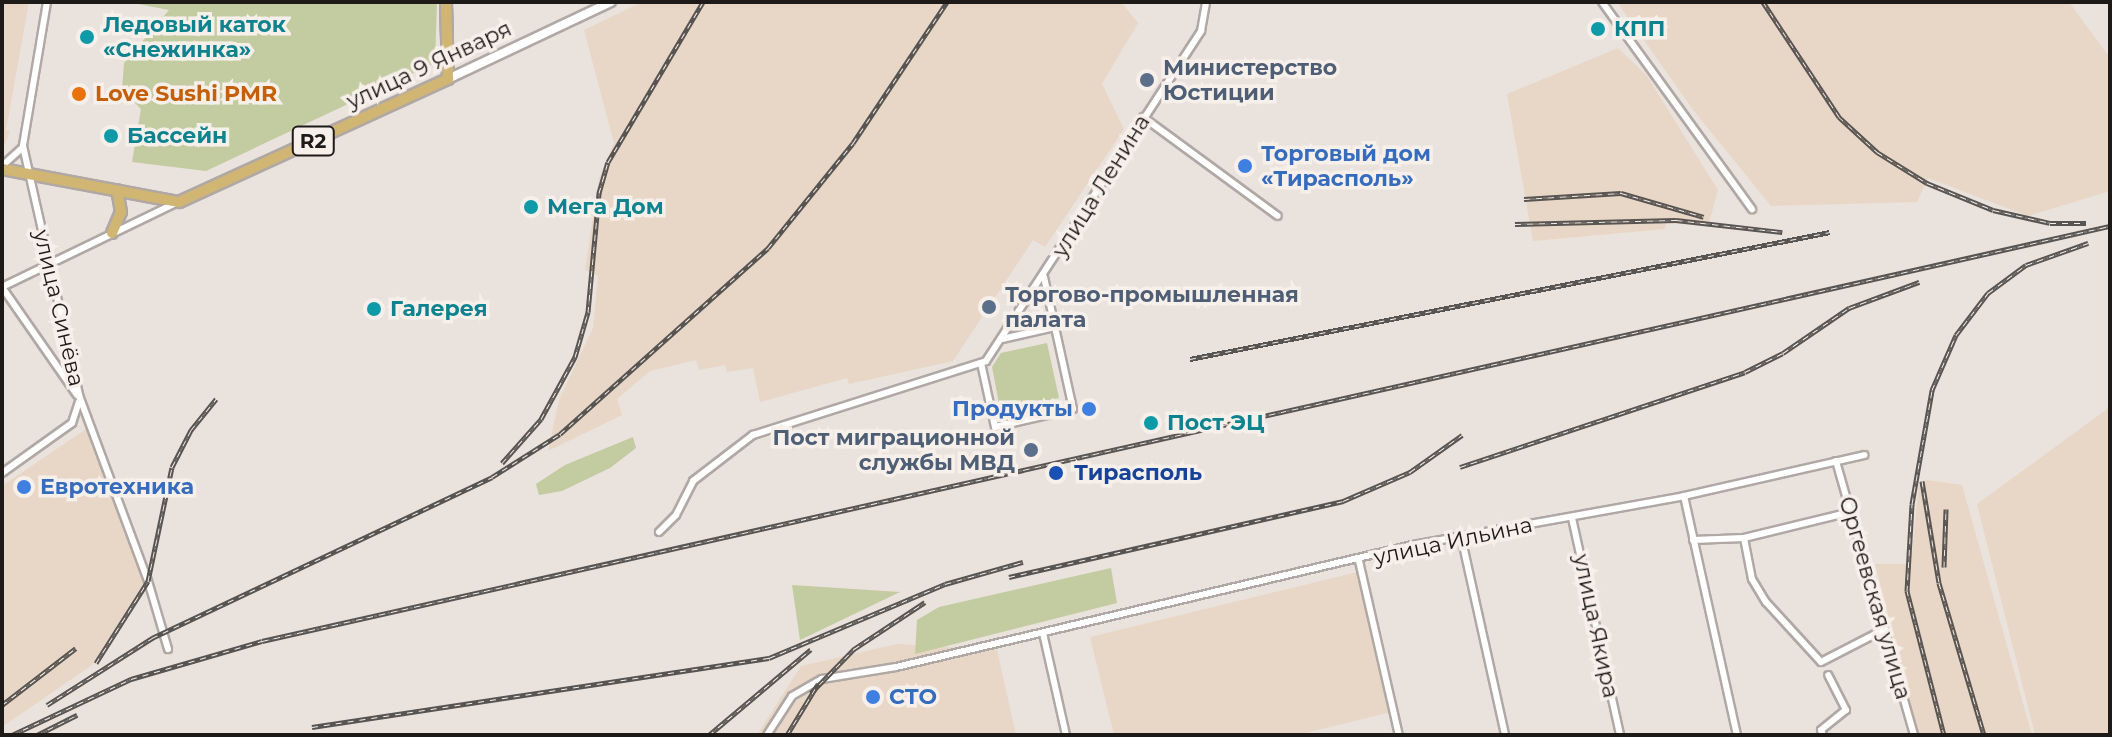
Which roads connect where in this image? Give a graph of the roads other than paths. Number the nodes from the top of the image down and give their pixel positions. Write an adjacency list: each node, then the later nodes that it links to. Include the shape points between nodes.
1 (47, 2): 8 (street, улица Синёва)
2 (446, 2): 6 (main road)
3 (611, 2): 6 (street, улица 9 Января)
4 (1206, 2): 7 (street, улица Ленина, via 1201,31)
5 (1602, 2): 13 (street)
6 (448, 79): 12 (main road, улица 9 Января / R2)
7 (1143, 117): 14 (street); 17 (street, улица Ленина)
8 (23, 146): 9 (street); 10 (street, улица Синёва)
9 (2, 167): 10 (main road)
10 (29, 174): 11 (main road); 16 (street, улица Синёва)
11 (117, 190): 12 (main road); 15 (main road, via 121,212)
12 (179, 202): 15 (street, улица 9 Января)
13 (1752, 209)
14 (1278, 216)
15 (112, 233): 16 (street, улица 9 Января)
16 (47, 264): 18 (street, улица 9 Января); 22 (street, улица Синёва)
17 (1044, 276): 19 (street); 20 (street, улица Ленина)
18 (2, 287): 22 (street)
19 (1055, 327): 20 (street); 21 (street, via 1073,409 995,427)
20 (1002, 339): 21 (street, улица Ленина)
21 (981, 363): 29 (street, via 753,435 693,481 676,515)
22 (80, 398): 25 (street, via 72,423); 36 (street, улица Синёва)
23 (1864, 455): 24 (street, улица Ильина)
24 (1836, 461): 26 (street, улица Ильина); 27 (street, Оргеевская улица)
25 (2, 473)
26 (1684, 496): 28 (street, улица Ильина); 32 (street)
27 (1851, 512): 31 (street); 34 (street, Оргеевская улица)
28 (1572, 518): 30 (street, улица Ильина); 42 (street, улица Якира)
29 (659, 532)
30 (1461, 536): 33 (street, улица Ильина); 41 (street)
31 (1744, 538): 32 (street); 34 (street, via 1752,579 1766,602 1821,662)
32 (1693, 540): 43 (street)
33 (1359, 561): 35 (street, улица Ильина); 40 (street)
34 (1885, 629): 45 (street, Оргеевская улица)
35 (1043, 633): 38 (street, улица Ильина, via 822,679 792,696); 39 (street)
36 (168, 649)
37 (1828, 675): 44 (street, via 1846,710 1821,730)
38 (767, 735)
39 (1066, 735)
40 (1399, 735)
41 (1505, 735)
42 (1620, 735)
43 (1737, 735)
44 (1823, 735)
45 (1914, 735)

